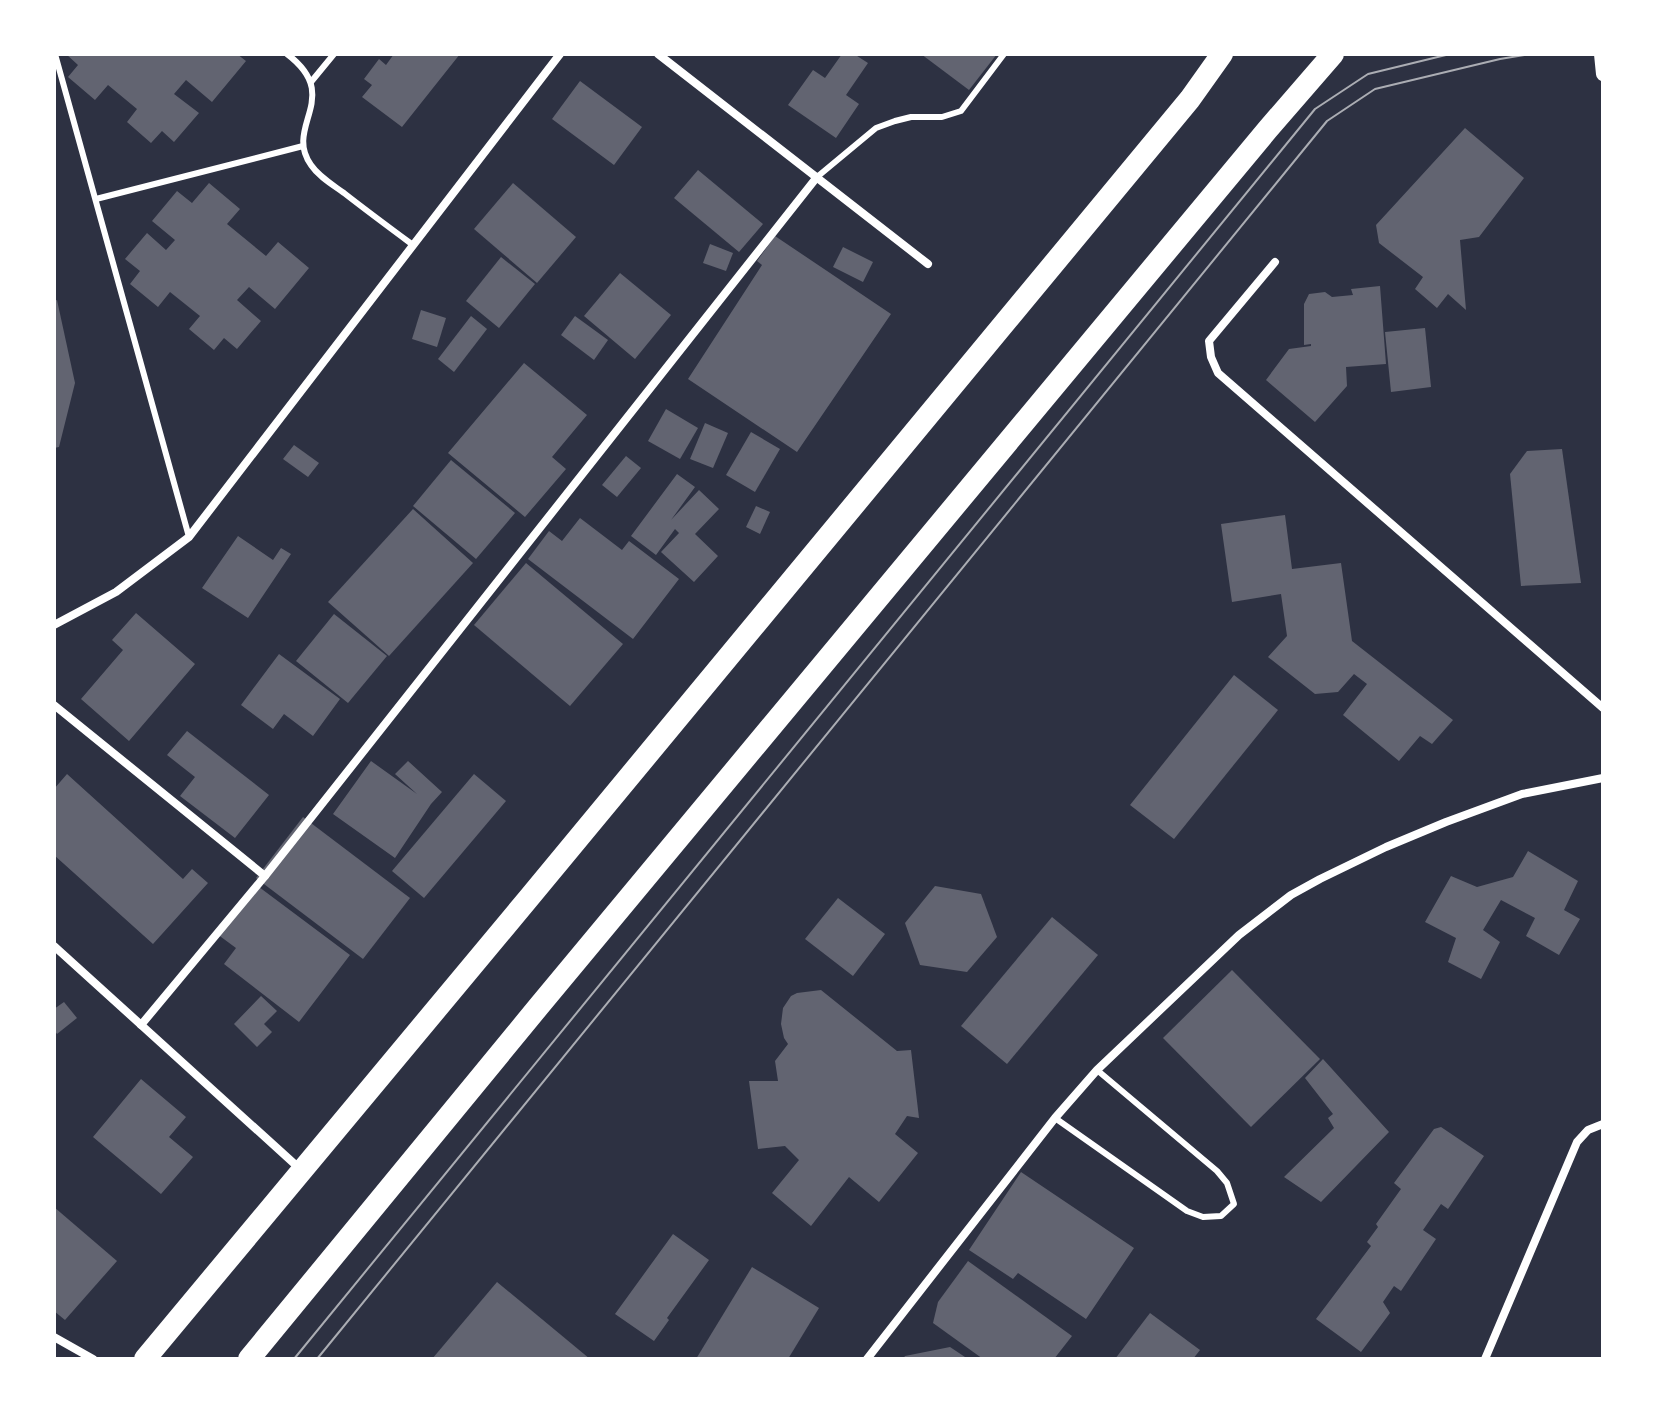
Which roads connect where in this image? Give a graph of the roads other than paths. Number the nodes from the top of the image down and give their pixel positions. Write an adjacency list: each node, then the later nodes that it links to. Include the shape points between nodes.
1 (55, 54): 14 (lane)
2 (287, 54): 11 (lane)
3 (334, 54): 11 (lane)
4 (560, 54): 15 (street)
5 (1004, 54): 13 (lane, via 961,111 876,128)
6 (1222, 54): 29 (highway)
7 (1333, 54): 33 (highway)
8 (1601, 54): 10 (street)
9 (665, 56): 13 (street)
10 (1603, 74)
11 (310, 83): 12 (lane, via 313,99)
12 (303, 146): 14 (lane); 15 (lane, via 310,165 324,179)
13 (817, 177): 17 (street); 23 (street)
14 (96, 199): 18 (lane)
15 (413, 245): 18 (street)
16 (1275, 262): 21 (street, via 1209,341 1218,373)
17 (928, 264)
18 (189, 537): 19 (street, via 116,592)
19 (54, 625)
20 (54, 705): 23 (street)
21 (1603, 708)
22 (1603, 778): 26 (street, via 1522,794 1446,822 1291,895 1239,935)
23 (265, 876): 25 (street)
24 (54, 946): 25 (street)
25 (141, 1025): 29 (street)
26 (1097, 1070): 27 (street); 27 (lane, via 1217,1171 1234,1204 1221,1216 1187,1211)
27 (1055, 1118): 34 (street)
28 (1603, 1124): 35 (street, via 1577,1142)
29 (302, 1171): 32 (highway)
30 (54, 1337): 31 (street)
31 (93, 1359)
32 (145, 1359)
33 (249, 1359)
34 (867, 1359)
35 (1485, 1359)

